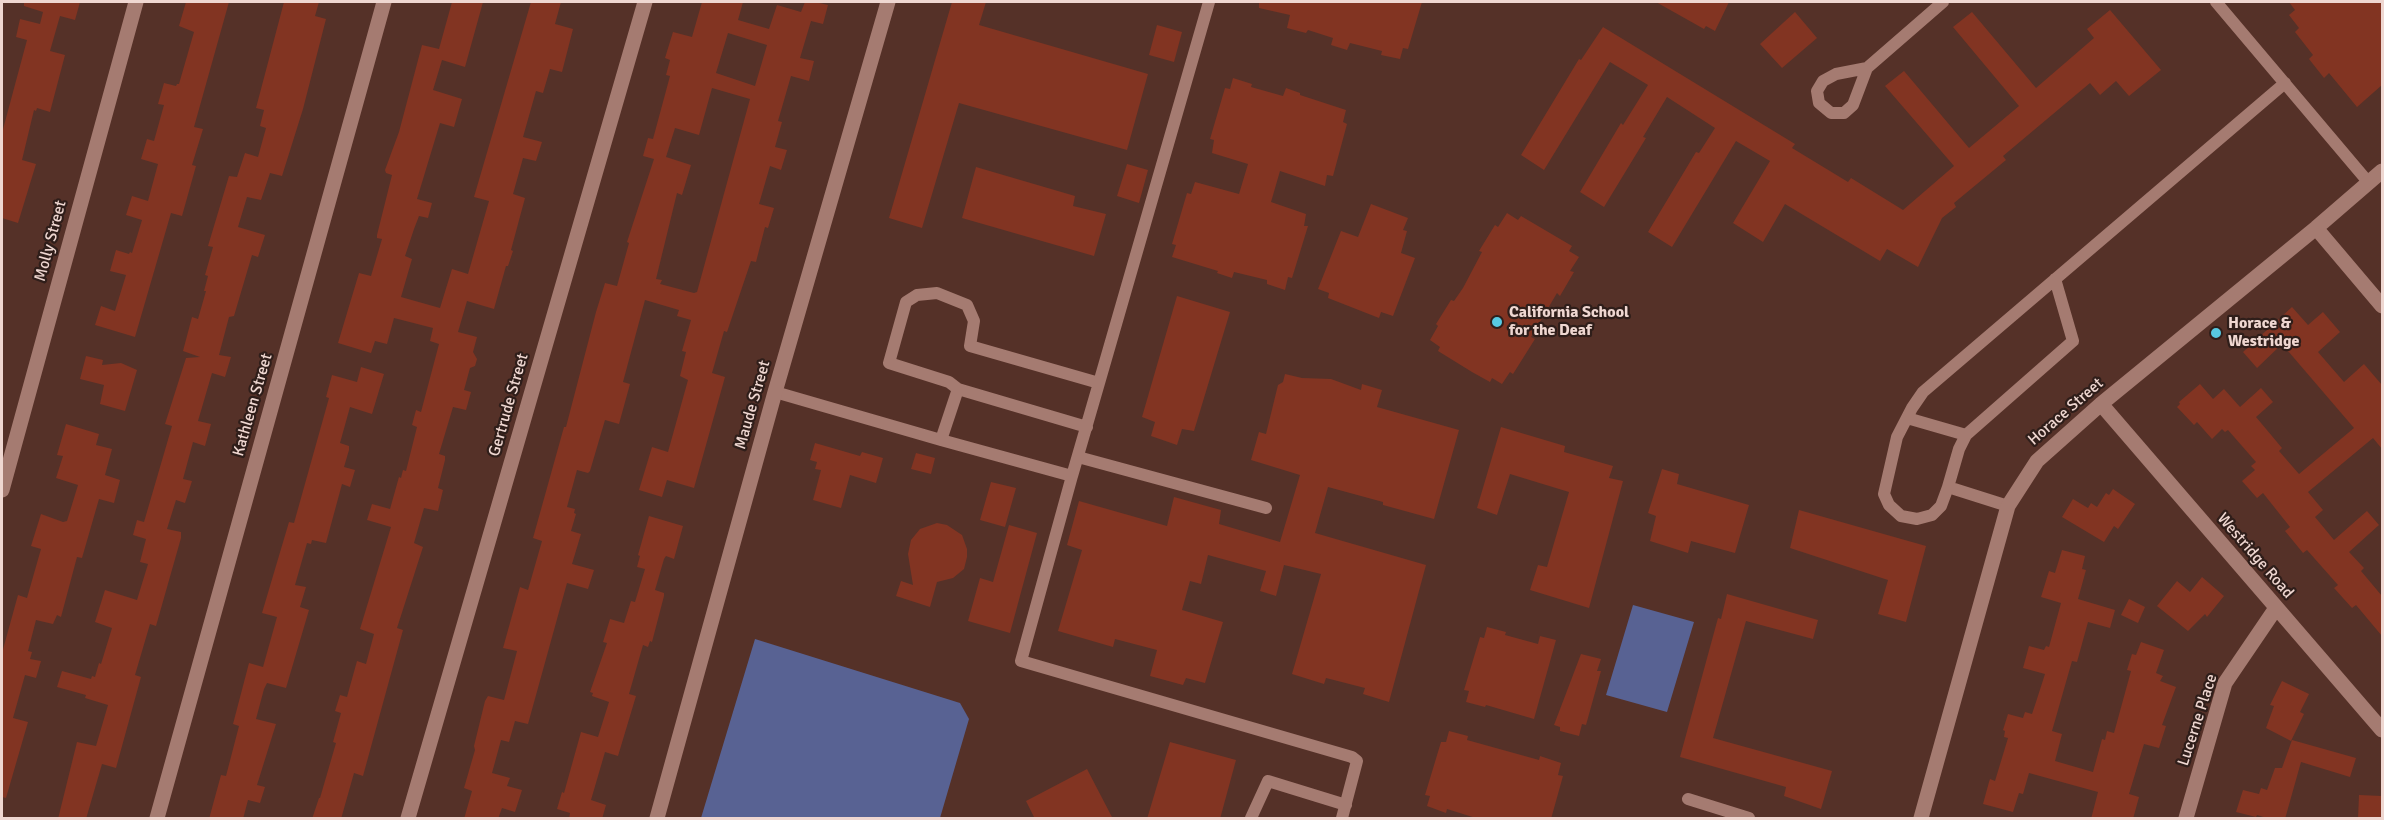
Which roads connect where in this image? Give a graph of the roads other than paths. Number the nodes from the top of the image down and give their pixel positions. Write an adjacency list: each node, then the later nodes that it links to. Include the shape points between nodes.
1 (136, 2): 26 (street, Molly Street)
2 (384, 2): 33 (street, Kathleen Street)
3 (645, 2): 34 (street, Gertrude Street)
4 (888, 2): 17 (street, Maude Street)
5 (1209, 2): 15 (lane)
6 (1943, 2): 8 (lane)
7 (2216, 2): 9 (lane)
8 (1867, 68)
9 (2284, 83): 11 (lane); 13 (lane)
10 (2382, 171): 11 (street, Horace Street)
11 (2369, 183): 12 (street, Horace Street)
12 (2316, 228): 14 (street); 18 (street, Horace Street)
13 (2055, 279): 19 (lane, via 1923,392); 21 (lane, via 2073,341)
14 (2382, 306)
15 (1099, 383): 16 (lane, via 970,346 974,321 967,305 937,293 917,295 906,302 889,363 949,382); 20 (lane)
16 (958, 389): 20 (lane); 22 (lane)
17 (775, 392): 22 (lane); 35 (street, Maude Street)
18 (2101, 404): 27 (street, Horace Street, via 2037,461); 29 (street, Westridge Road)
19 (1907, 418): 21 (lane); 25 (lane, via 1897,437 1884,494 1890,505 1901,516 1917,519 1932,515 1941,506)
20 (1087, 427): 23 (lane)
21 (1966, 435): 25 (lane)
22 (941, 440): 24 (lane)
23 (1078, 457): 24 (lane); 28 (lane)
24 (1072, 476): 32 (lane, via 1021,661 1352,757 1357,761)
25 (1948, 487): 27 (lane)
26 (2, 490)
27 (2008, 506): 39 (street, Horace Street)
28 (1266, 508)
29 (2276, 608): 30 (street, Westridge Road); 40 (street, Lucerne Place, via 2225,683)
30 (2382, 730)
31 (1688, 799): 38 (lane)
32 (1346, 805): 36 (lane, via 1268,781); 37 (lane)
33 (157, 819)
34 (408, 819)
35 (657, 819)
36 (1251, 819)
37 (1342, 819)
38 (1749, 819)
39 (1921, 819)
40 (2186, 819)

